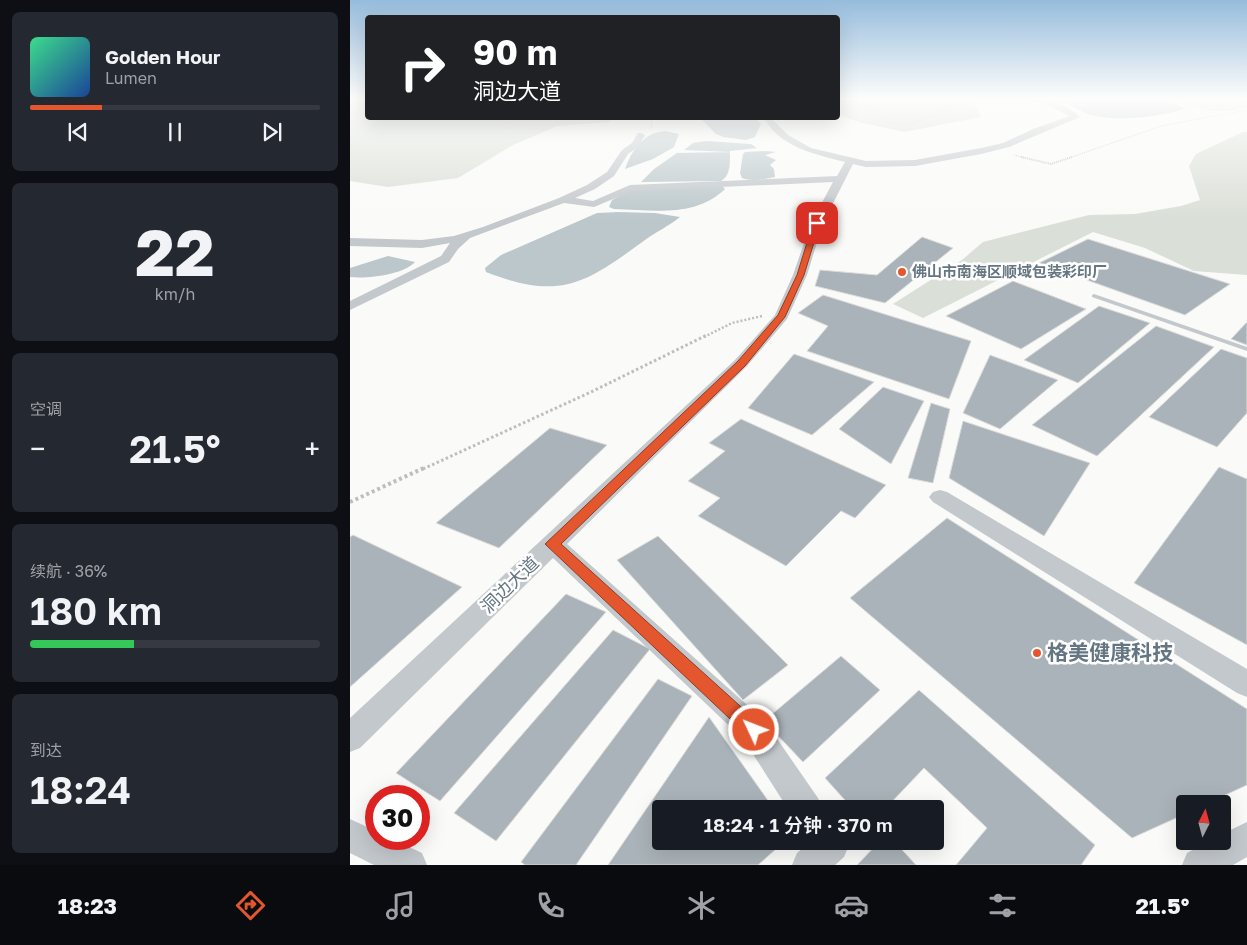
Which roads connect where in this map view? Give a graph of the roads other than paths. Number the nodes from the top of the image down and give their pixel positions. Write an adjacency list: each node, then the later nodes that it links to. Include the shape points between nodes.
1 (639, 138): 6 (street, via 635,146 625,152 611,174)
2 (789, 138): 4 (street, via 808,150)
3 (1018, 138): 4 (street, via 996,147 915,163)
4 (849, 162): 5 (street, 洞边大道)
5 (839, 179): 6 (street, via 630,188 594,204); 13 (street, 洞边大道, via 817,223 782,316 741,364)
6 (563, 200): 7 (street)
7 (468, 235): 8 (street, via 422,244); 10 (street, via 444,259)
8 (350, 242)
9 (1094, 296): 11 (lane)
10 (350, 306)
11 (1247, 349)
12 (940, 497): 14 (street)
13 (552, 544): 15 (street, 洞边大道); 16 (street, via 754,730)
14 (1247, 684)
15 (350, 738)
16 (801, 800)
17 (350, 836): 20 (street)
18 (1247, 840): 22 (street)
19 (826, 850): 21 (street)
20 (410, 865)
21 (809, 865)
22 (1200, 865)

